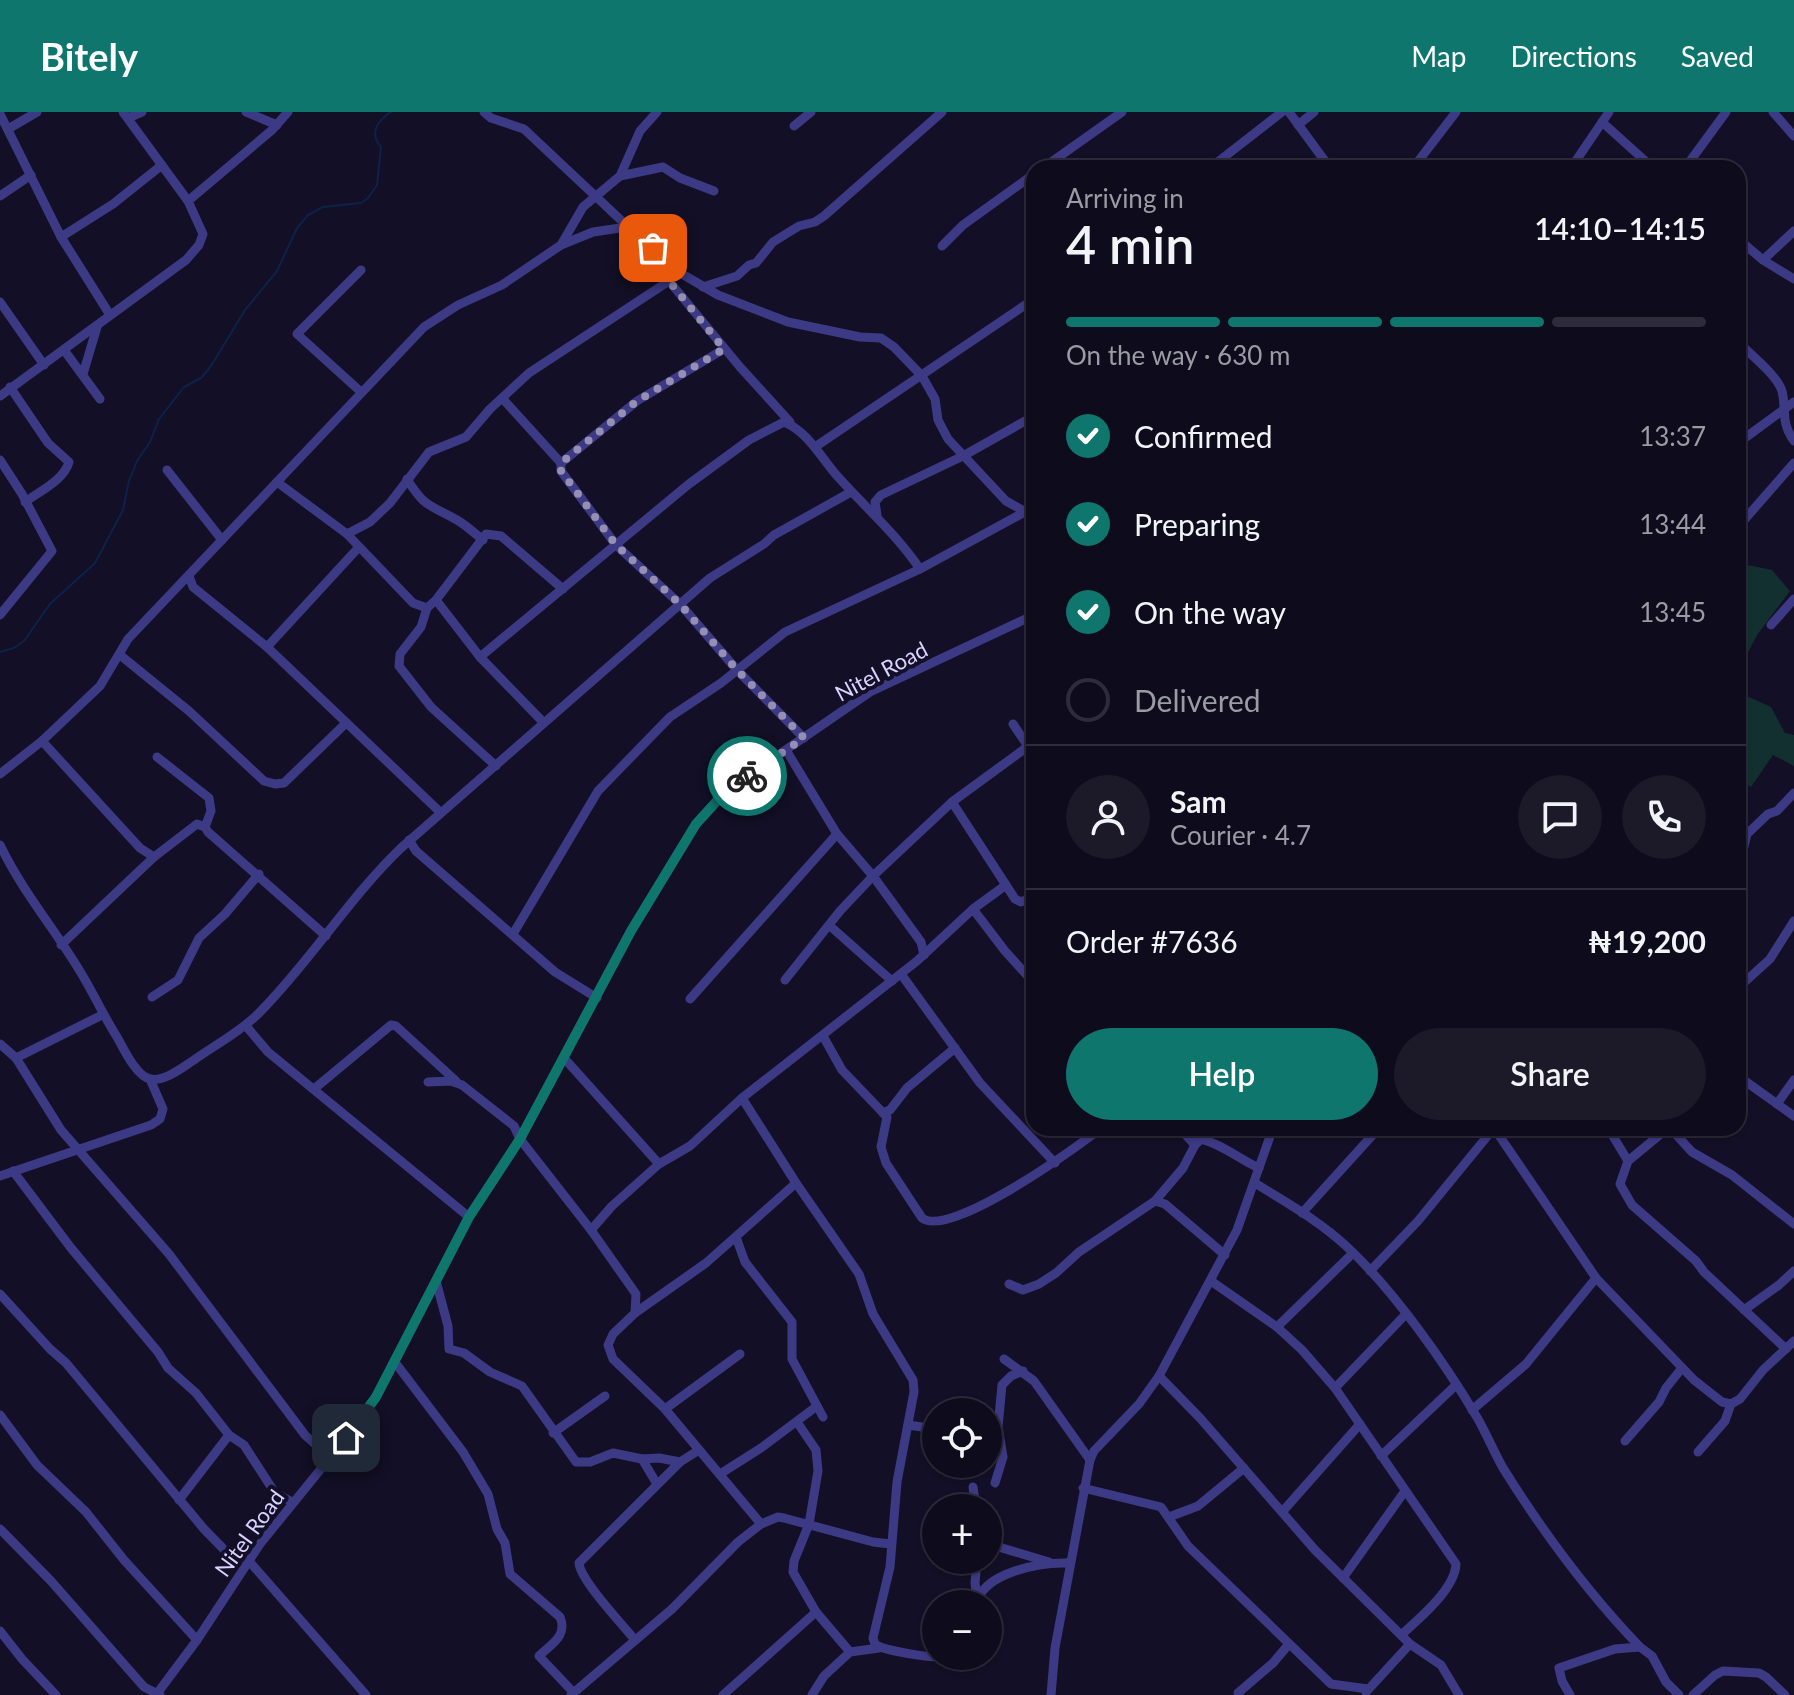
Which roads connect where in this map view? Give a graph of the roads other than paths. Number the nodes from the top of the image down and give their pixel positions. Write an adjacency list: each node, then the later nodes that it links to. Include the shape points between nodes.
1 (37, 112): 23 (street)
2 (142, 112): 18 (street)
3 (246, 112): 20 (street)
4 (288, 112): 20 (street)
5 (484, 112): 38 (street, via 524,129)
6 (657, 112): 34 (street, via 640,131)
7 (811, 112): 22 (street)
8 (942, 112): 51 (street, via 824,216 773,242 737,276)
9 (1122, 112): 25 (street)
10 (1282, 112): 26 (street)
11 (1289, 112): 21 (street)
12 (1314, 112): 21 (street)
13 (1456, 112): 28 (street)
14 (1609, 112): 19 (street)
15 (1726, 112): 31 (street)
16 (1773, 112): 24 (street)
17 (0, 114): 23 (street)
18 (125, 115): 32 (street)
19 (1602, 122): 29 (street); 30 (street)
20 (277, 125): 39 (street)
21 (1298, 125): 27 (street)
22 (794, 126)
23 (8, 129): 33 (street)
24 (1794, 136)
25 (1054, 160)
26 (1220, 160)
27 (1324, 160)
28 (1419, 160)
29 (1576, 160)
30 (1644, 160)
31 (1691, 160)
32 (162, 165): 39 (street); 42 (street)
33 (31, 175): 37 (street); 42 (street)
34 (620, 176): 36 (street, via 663,167); 38 (street)
35 (1026, 180): 44 (street)
36 (714, 191)
37 (0, 196)
38 (595, 197): 40 (street); 43 (street, via 572,222)
39 (188, 201): 54 (street, via 203,234 199,245)
40 (627, 227): 43 (street, via 593,232); 46 (street)
41 (1794, 231): 47 (street)
42 (61, 237): 54 (street)
43 (561, 245): 63 (street, via 502,285 424,327)
44 (942, 246)
45 (1746, 246): 47 (street)
46 (653, 248): 50 (street); 51 (street)
47 (1763, 260): 49 (street)
48 (361, 270): 63 (street, via 297,334)
49 (1794, 279)
50 (669, 281): 56 (street); 65 (street, via 529,373)
51 (703, 287): 61 (street, via 788,322 881,338)
52 (0, 302): 59 (street)
53 (1026, 304): 61 (street)
54 (110, 315): 55 (street)
55 (97, 327): 57 (street); 60 (street)
56 (724, 349): 70 (street); 76 (street, via 637,401)
57 (64, 350): 59 (street); 60 (street)
58 (1746, 350): 68 (street, via 1776,380)
59 (44, 365): 62 (street)
60 (83, 374): 66 (street)
61 (922, 376): 73 (street); 74 (street, via 935,399 938,420)
62 (10, 387): 64 (street); 82 (street, via 48,443 69,462 56,480)
63 (361, 392): 80 (street)
64 (0, 396)
65 (502, 398): 76 (street); 79 (street, via 466,437 429,452)
66 (100, 399)
67 (1794, 402): 68 (street)
68 (1782, 411): 71 (street); 72 (street, via 1784,427)
69 (1026, 421): 74 (street)
70 (795, 426): 73 (street); 90 (street, via 776,424 749,440)
71 (1746, 437)
72 (1794, 441)
73 (815, 447): 81 (street)
74 (963, 456): 83 (street, via 1006,501); 85 (street, via 881,495 875,502)
75 (0, 460): 82 (street)
76 (561, 463): 90 (street, via 561,471)
77 (1794, 463): 86 (street)
78 (167, 470): 88 (street)
79 (407, 479): 87 (street, via 370,522); 89 (street, via 423,501)
80 (277, 482): 87 (street); 88 (street)
81 (851, 492): 85 (street); 97 (street, via 774,535)
82 (25, 502): 99 (street, via 52,551)
83 (1026, 508)
84 (1026, 511): 92 (street)
85 (877, 515): 92 (street)
86 (1746, 518)
87 (347, 534): 91 (street)
88 (222, 540): 93 (street)
89 (483, 540): 94 (street, via 486,534 501,536); 96 (street)
90 (616, 545): 94 (street); 97 (street)
91 (359, 547): 98 (street, via 408,599); 102 (street)
92 (920, 569): 105 (street, via 785,632)
93 (189, 576): 102 (street, via 193,587); 103 (street, via 128,639)
94 (563, 589): 104 (street)
95 (1794, 599): 101 (street)
96 (436, 600): 98 (street); 104 (street)
97 (680, 604): 105 (street); 106 (street)
98 (427, 608): 115 (street, via 421,627 400,654 399,666 431,707)
99 (0, 615)
100 (1026, 619): 109 (street, Nitel Road, via 870,692)
101 (1771, 625)
102 (267, 647): 107 (street)
103 (120, 655): 107 (street, via 264,781 284,783); 111 (street, via 100,686)
104 (480, 657): 106 (street)
105 (737, 670): 109 (street); 135 (street, via 670,717 598,791)
106 (543, 722): 115 (street)
107 (345, 724): 119 (street)
108 (1013, 724): 110 (street)
109 (804, 738): 113 (street, Nitel Road)
110 (1026, 738)
111 (42, 741): 116 (street); 127 (street)
112 (1026, 748): 118 (street)
113 (786, 750): 121 (street); 145 (street, Nitel Road, via 726,791 696,824)
114 (157, 757): 120 (street, via 209,798)
115 (496, 766): 119 (street)
116 (0, 774)
117 (1794, 793): 122 (street)
118 (952, 802): 129 (street); 130 (street)
119 (440, 812): 123 (street)
120 (205, 827): 127 (street, via 197,824); 128 (street)
121 (837, 834): 129 (street); 146 (street)
122 (1746, 838)
123 (409, 840): 124 (street); 126 (street)
124 (401, 848): 126 (street); 136 (street)
125 (1, 849): 137 (street)
126 (416, 851): 135 (street)
127 (154, 857): 137 (street)
128 (259, 874): 136 (street); 144 (street, via 199,938 180,977)
129 (873, 876): 134 (street); 138 (street, via 921,942)
130 (1006, 885): 131 (street, via 1015,899); 132 (street)
131 (1026, 900)
132 (973, 909): 138 (street); 140 (street)
133 (1794, 921): 143 (street, via 1770,959)
134 (830, 926): 141 (street); 142 (street)
135 (513, 934): 145 (street, via 567,981)
136 (326, 936): 148 (street)
137 (61, 945): 147 (street)
138 (924, 955): 139 (street)
139 (901, 974): 142 (street); 151 (street)
140 (1026, 974)
141 (785, 980)
142 (892, 981): 149 (street)
143 (1746, 981)
144 (152, 997)
145 (597, 998): 153 (street, Nitel Road)
146 (690, 999)
147 (102, 1015): 152 (street); 154 (street)
148 (246, 1026): 154 (street, via 180,1069); 159 (street, via 268,1052)
149 (823, 1036): 160 (street); 162 (street, via 842,1070)
150 (0, 1044): 152 (street)
151 (955, 1048): 162 (street); 164 (street)
152 (16, 1058): 177 (street, via 44,1106)
153 (564, 1058): 175 (street, Nitel Road); 180 (street)
154 (150, 1079): 177 (street, via 163,1109 160,1119)
155 (1794, 1080): 161 (street)
156 (456, 1081): 157 (street); 159 (street, via 391,1025); 175 (street, via 514,1126)
157 (428, 1082)
158 (1746, 1082): 161 (street)
159 (314, 1089): 188 (street)
160 (742, 1098): 180 (street, via 690,1146); 184 (street)
161 (1777, 1104): 163 (street)
162 (883, 1113): 179 (street, via 887,1117 881,1147 886,1163 927,1222 955,1219)
163 (1794, 1116)
164 (1026, 1132)
165 (1030, 1136): 179 (street)
166 (1090, 1136): 179 (street)
167 (1187, 1136): 176 (street)
168 (1270, 1136): 181 (street)
169 (1372, 1136): 187 (street)
170 (1487, 1136): 194 (street)
171 (1499, 1136): 196 (street)
172 (1613, 1136): 178 (street)
173 (1659, 1136): 178 (street)
174 (1677, 1136): 189 (street)
175 (520, 1139): 188 (street, Nitel Road); 190 (street)
176 (1195, 1145): 181 (street, via 1205,1139); 186 (street)
177 (79, 1150): 182 (street); 232 (street, via 169,1254 305,1435)
178 (1628, 1161): 201 (street, via 1620,1184 1632,1205)
179 (1055, 1163)
180 (659, 1164): 190 (street)
181 (1259, 1168): 185 (street)
182 (13, 1171): 183 (street); 228 (street, via 168,1368)
183 (0, 1176)
184 (796, 1183): 191 (street); 225 (street, via 859,1274 878,1323 913,1380)
185 (1255, 1183): 187 (street); 193 (street)
186 (1155, 1201): 193 (street); 199 (street, via 1039,1284 1023,1290)
187 (1302, 1213): 192 (street)
188 (469, 1217): 197 (street, Nitel Road)
189 (1794, 1224)
190 (591, 1230): 202 (street, via 636,1294)
191 (736, 1237): 202 (street); 218 (street, via 745,1262 792,1322 792,1359)
192 (1353, 1253): 194 (street); 204 (street)
193 (1225, 1255): 198 (street)
194 (1370, 1271): 203 (street)
195 (1794, 1271): 201 (street)
196 (1596, 1278): 210 (street); 220 (street, via 1526,1364)
197 (436, 1281): 209 (street, Nitel Road); 227 (street, via 449,1349 522,1386)
198 (1211, 1281): 204 (street); 212 (street)
199 (1009, 1284)
200 (0, 1294): 246 (street, via 66,1363)
201 (1744, 1310): 206 (street)
202 (635, 1313): 219 (street, via 608,1345 613,1359)
203 (1406, 1314): 213 (street); 214 (street)
204 (1277, 1327): 214 (street)
205 (1794, 1341): 206 (street)
206 (1786, 1349): 217 (street)
207 (740, 1354): 219 (street)
208 (1004, 1359): 211 (street)
209 (394, 1361): 232 (street, Nitel Road, via 376,1397); 275 (street, via 488,1494 510,1574 560,1617 562,1634 539,1656)
210 (1682, 1368): 217 (street, via 1713,1396); 229 (street)
211 (1023, 1371): 216 (street, via 1002,1385); 235 (street)
212 (1159, 1376): 235 (street); 237 (street)
213 (1456, 1385): 220 (street); 233 (street)
214 (1335, 1388): 224 (street)
215 (605, 1396): 227 (street)
216 (1000, 1398)
217 (1731, 1404): 231 (street, via 1725,1421)
218 (817, 1406): 222 (street); 223 (street)
219 (665, 1409): 230 (street)
220 (1472, 1410): 267 (street, via 1502,1466 1565,1557)
221 (0, 1415): 263 (street, via 44,1473 86,1512)
222 (823, 1417)
223 (797, 1422): 238 (street); 251 (street, via 816,1450)
224 (1360, 1424): 233 (street); 248 (street)
225 (908, 1425): 226 (street); 253 (street)
226 (922, 1427)
227 (553, 1433): 234 (street, via 576,1462 613,1453)
228 (229, 1435): 246 (street); 247 (street, via 244,1445 275,1493)
229 (1625, 1441)
230 (699, 1450): 236 (street); 238 (street)
231 (1698, 1452)
232 (334, 1453): 247 (street, Nitel Road)
233 (1381, 1456): 244 (street)
234 (642, 1459): 236 (street); 241 (street)
235 (1090, 1460): 243 (street)
236 (680, 1462): 241 (street)
237 (1244, 1468): 248 (street); 249 (street, via 1207,1500)
238 (720, 1474): 250 (street)
239 (997, 1478): 240 (street)
240 (995, 1483)
241 (657, 1484): 264 (street, via 579,1563)
242 (973, 1487): 245 (street)
243 (1083, 1488): 249 (street, via 1156,1504); 256 (street)
244 (1405, 1491): 258 (street); 262 (street, via 1453,1558 1456,1573 1422,1618)
245 (974, 1494)
246 (179, 1500): 257 (street, via 223,1551)
247 (292, 1502): 257 (street, Nitel Road)
248 (1283, 1511): 258 (street)
249 (1169, 1517): 265 (street, via 1188,1546)
250 (761, 1524): 251 (street, via 778,1517); 264 (street)
251 (809, 1524): 253 (street); 260 (street, via 793,1572)
252 (0, 1529): 274 (street, via 144,1687)
253 (890, 1544): 268 (street, via 873,1638)
254 (1002, 1548): 255 (street)
255 (1052, 1563): 256 (street); 259 (street, via 1015,1571)
256 (1069, 1563): 280 (street)
257 (246, 1565): 263 (street, Nitel Road); 277 (street)
258 (1343, 1578): 262 (street)
259 (985, 1590)
260 (816, 1612): 269 (street); 278 (street)
261 (0, 1631): 276 (street)
262 (1401, 1635): 266 (street)
263 (197, 1640): 274 (street, Nitel Road)
264 (635, 1640): 275 (street)
265 (1289, 1644): 271 (street); 273 (street)
266 (1410, 1644): 272 (street); 281 (street, via 1441,1665)
267 (1640, 1647): 282 (street, via 1615,1649 1559,1668); 283 (street)
268 (879, 1648): 269 (street); 270 (street)
269 (850, 1652): 279 (street)
270 (922, 1655)
271 (1332, 1690): 272 (street)
272 (1365, 1692)
273 (1238, 1693)
274 (158, 1694)
275 (573, 1694)
276 (56, 1695)
277 (366, 1695)
278 (723, 1695)
279 (812, 1695)
280 (1051, 1695)
281 (1459, 1695)
282 (1570, 1695)
283 (1679, 1695)
284 (1693, 1695): 285 (street, via 1723,1671 1759,1673)
285 (1785, 1695)

